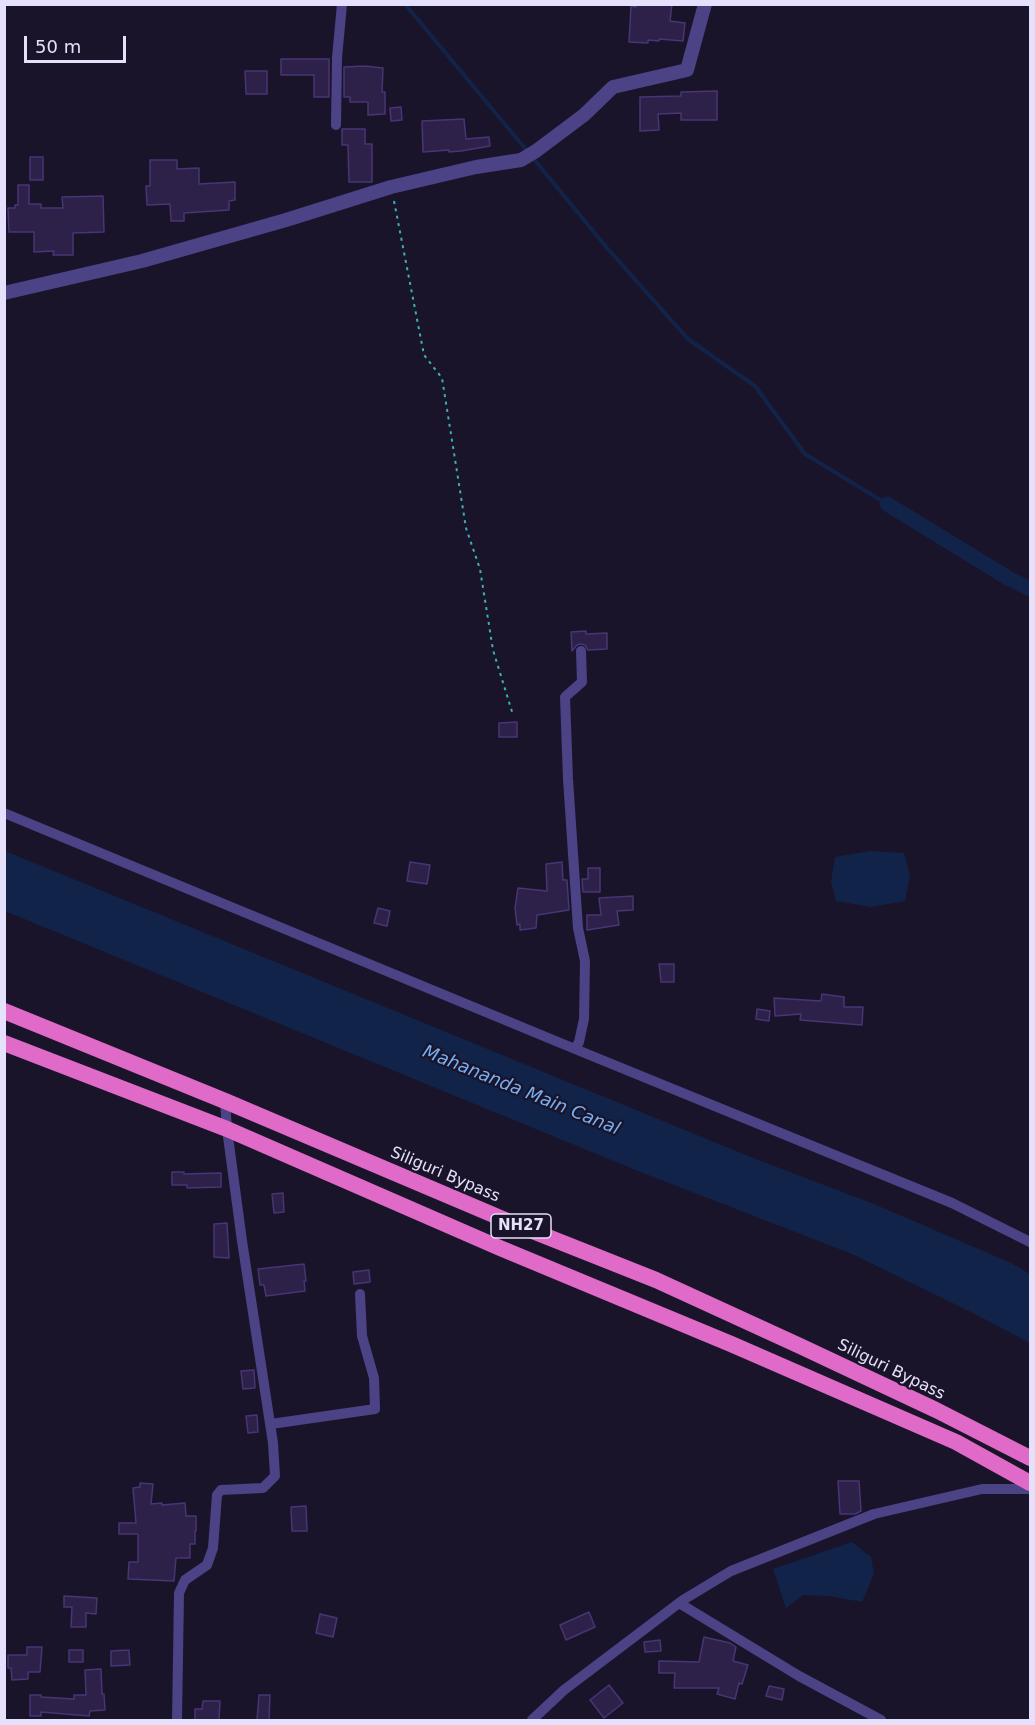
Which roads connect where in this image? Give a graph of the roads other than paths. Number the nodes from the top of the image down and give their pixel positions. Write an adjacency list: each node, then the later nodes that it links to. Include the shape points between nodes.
1 (342, 4): 3 (street)
2 (705, 4): 4 (street, via 687,70 613,87 584,115 521,160 391,187 142,261)
3 (336, 124)
4 (4, 293)
5 (581, 651): 9 (street, via 582,682 565,697 574,876 585,961 584,1019)
6 (4, 813): 9 (street)
7 (4, 1011): 10 (highway, Siliguri Bypass / NH27)
8 (4, 1043): 11 (highway, NH27)
9 (576, 1049): 12 (street, via 952,1203)
10 (225, 1101): 11 (street); 15 (highway, Siliguri Bypass / NH27, via 656,1280)
11 (226, 1129): 14 (street); 16 (highway, NH27, via 956,1442)
12 (1030, 1242)
13 (360, 1294): 14 (street, via 362,1336 374,1378 375,1409)
14 (271, 1424): 19 (street, via 275,1476 263,1488 221,1490 217,1495 213,1548 207,1565 185,1580 179,1593)
15 (1030, 1458)
16 (1030, 1483)
17 (1030, 1489): 18 (street, via 982,1489 874,1514 731,1571)
18 (679, 1603): 20 (street, via 564,1690); 21 (street, via 799,1676)
19 (177, 1720)
20 (532, 1720)
21 (881, 1720)

